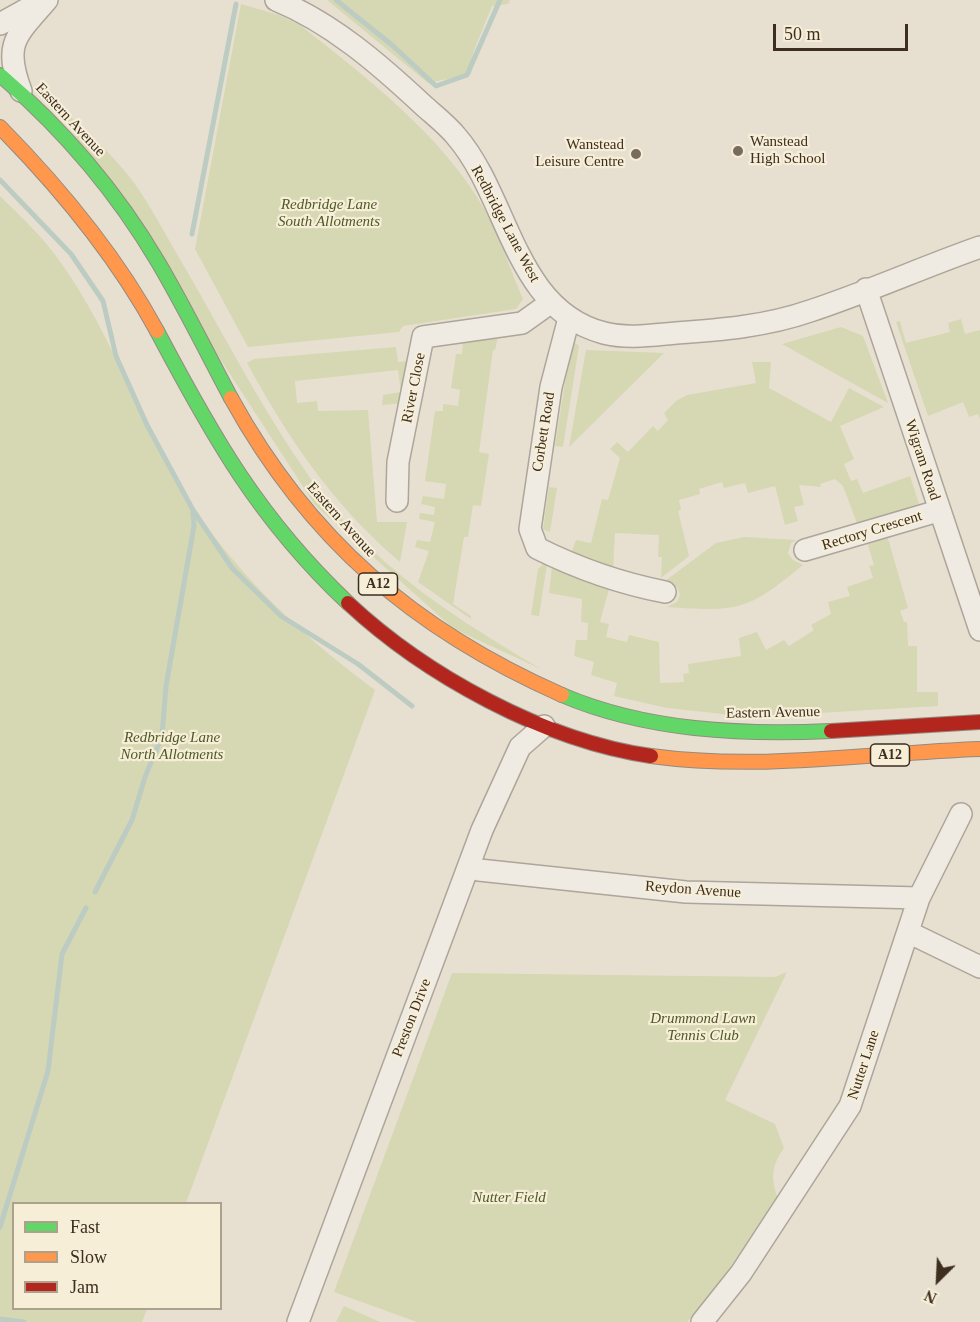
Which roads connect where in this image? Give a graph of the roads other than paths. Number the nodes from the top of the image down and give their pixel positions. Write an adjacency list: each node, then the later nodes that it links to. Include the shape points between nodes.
1 (45, 0): 3 (street); 5 (street, via 12,48 13,70)
2 (276, 0): 9 (street, Redbridge Lane West, via 343,37 457,136 482,176 533,281)
3 (0, 24)
4 (0, 75): 5 (highway, Eastern Avenue / A12)
5 (22, 93): 16 (highway, Eastern Avenue / A12, via 67,137 124,211 157,260 249,428 303,505 358,565 438,630 495,664 554,692 649,722 734,731)
6 (0, 127): 17 (highway, A12, via 48,175 117,266 220,448 274,525 363,615 406,650 461,685)
7 (980, 246): 8 (street, Redbridge Lane West)
8 (866, 289): 10 (street, Redbridge Lane West, via 809,311 753,326 708,331 635,336 603,333); 12 (street, Wigram Road)
9 (550, 303): 10 (street, Redbridge Lane West); 11 (street, River Close, via 522,323 423,337 398,462)
10 (569, 318): 14 (street, Corbett Road, via 551,387 530,529 537,548 571,565)
11 (397, 501)
12 (938, 511): 13 (street, Rectory Crescent); 15 (street, Wigram Road)
13 (805, 550)
14 (665, 592)
15 (980, 630)
16 (980, 722)
17 (544, 726): 19 (highway, A12, via 580,739 690,762); 22 (street, Preston Drive, via 524,742 510,765)
18 (980, 749): 19 (highway, A12)
19 (800, 762): 20 (highway, A12)
20 (916, 767)
21 (961, 814): 23 (street, Nutter Lane)
22 (469, 866): 23 (street, Reydon Avenue, via 686,892); 26 (street, Preston Drive)
23 (920, 898): 24 (street, Nutter Lane)
24 (908, 932): 25 (street); 27 (street, Nutter Lane, via 850,1106 741,1273)
25 (980, 968)
26 (298, 1322)
27 (702, 1322)

